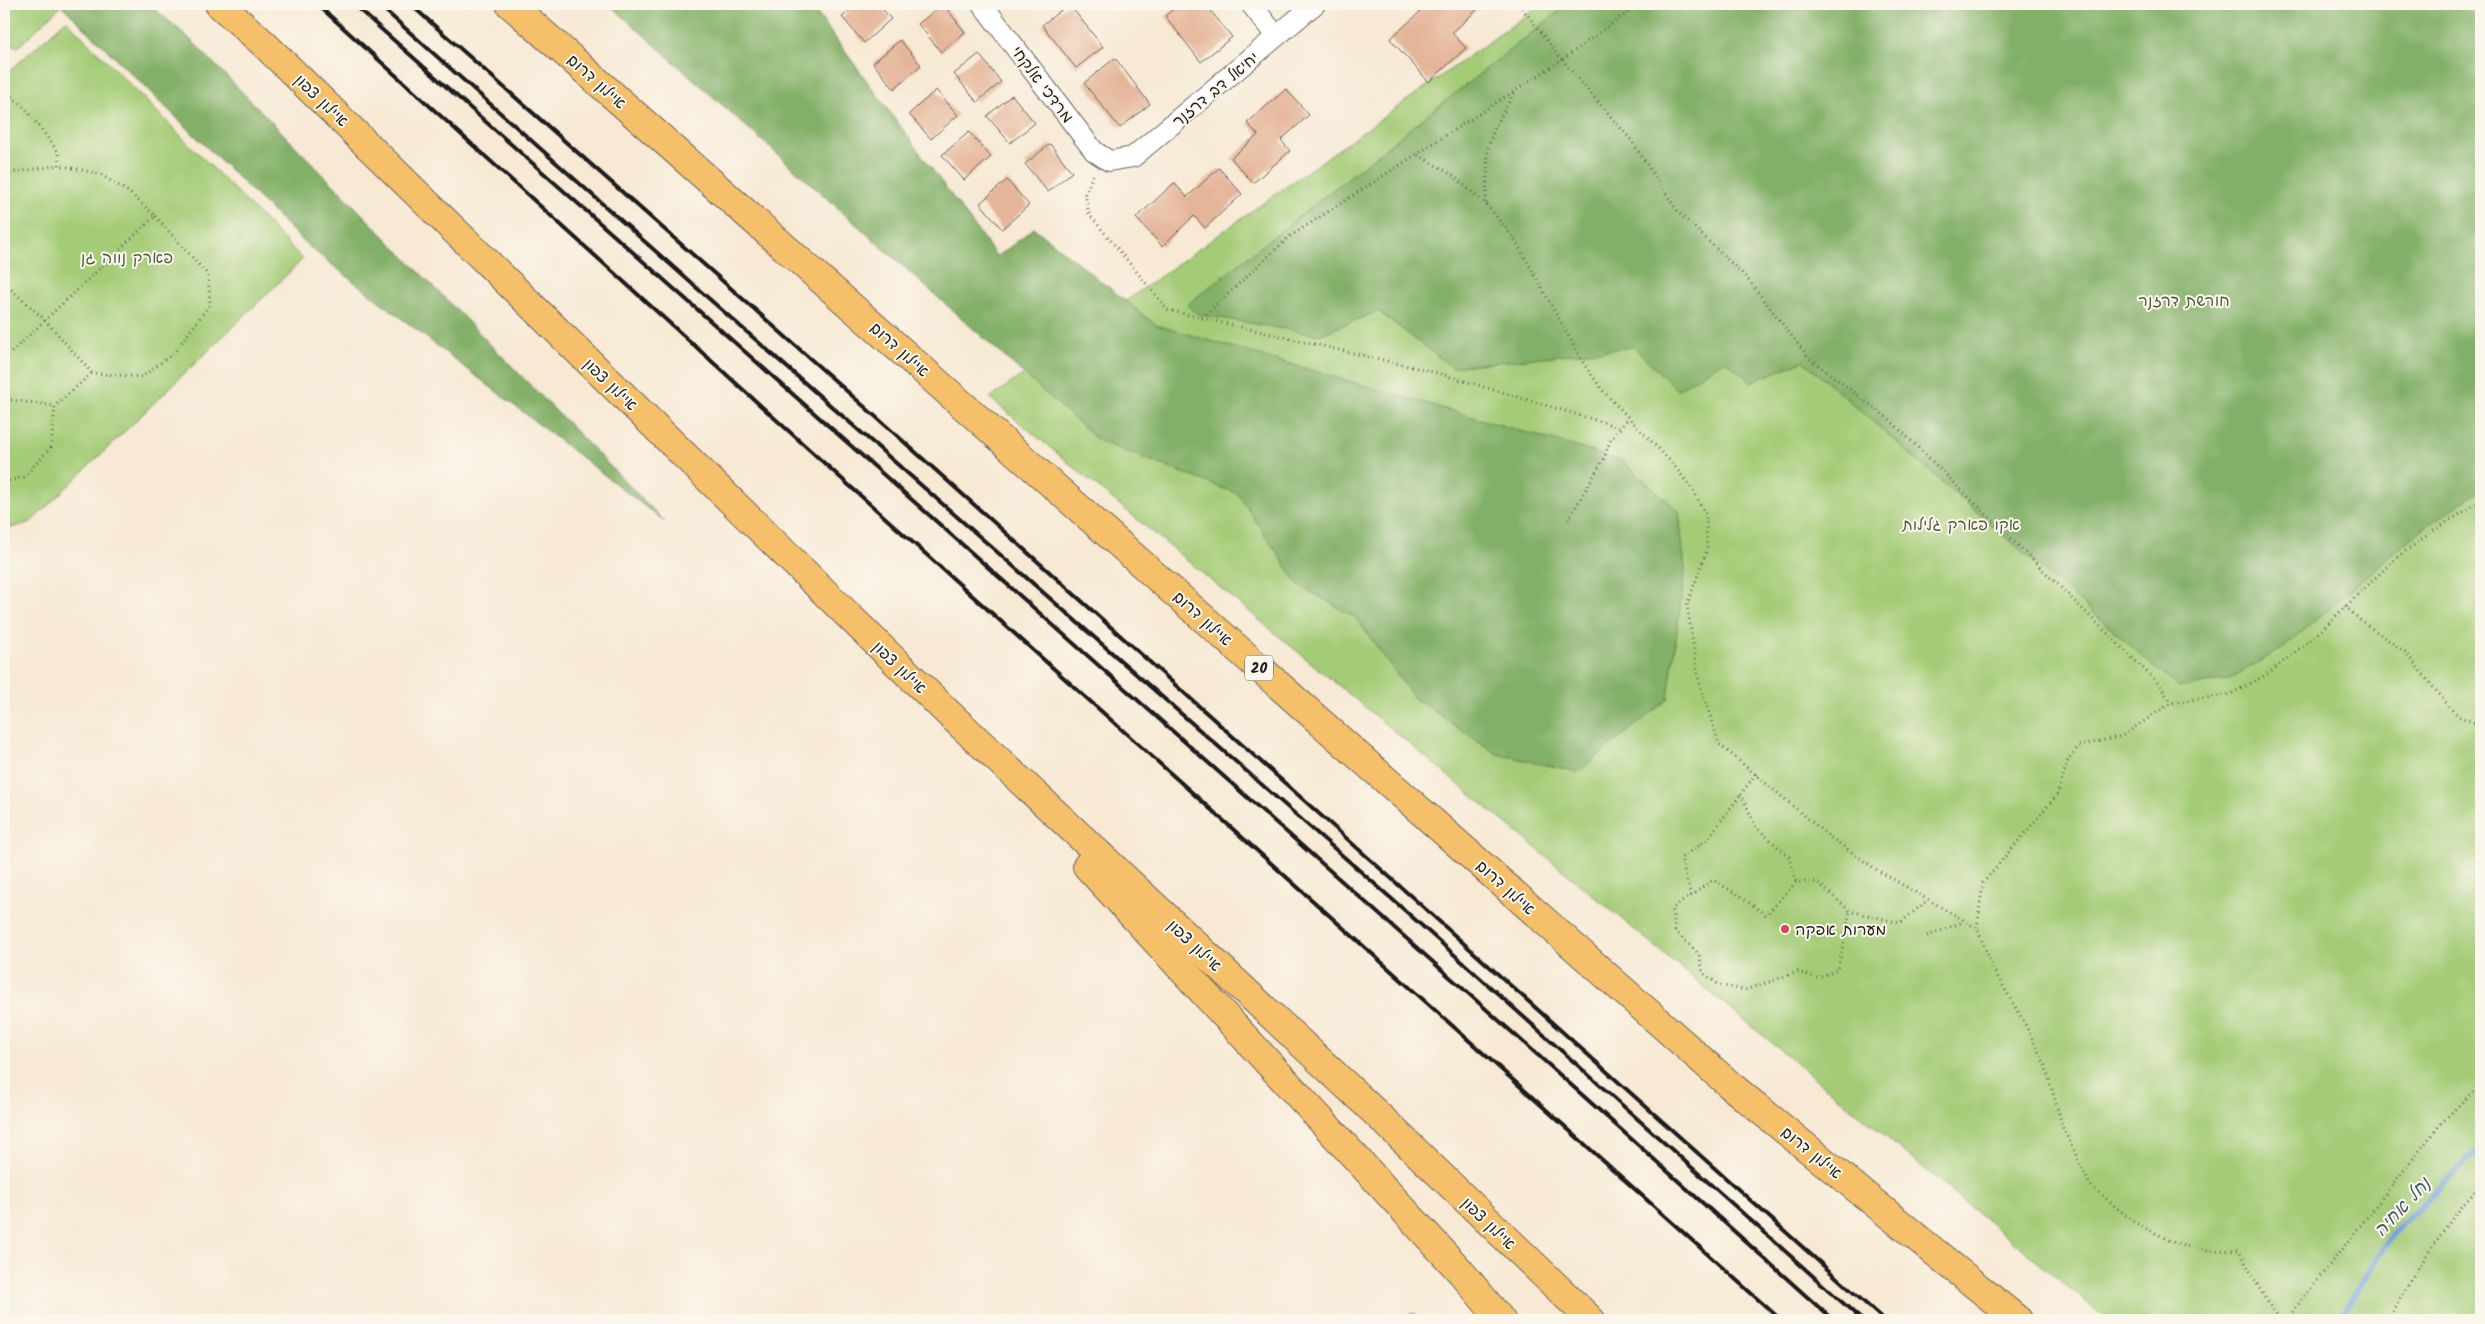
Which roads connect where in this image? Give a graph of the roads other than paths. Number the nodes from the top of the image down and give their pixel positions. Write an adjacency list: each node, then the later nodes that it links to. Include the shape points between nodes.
1 (219, 4): 8 (highway, איילון צפון, via 264,44)
2 (510, 4): 11 (highway, איילון דרום / 20, via 1732,1086)
3 (982, 4): 7 (street, מרדכי אלקחי, via 1094,151)
4 (1251, 4): 6 (street)
5 (1315, 4): 6 (street, יחיאל דב דרזנר)
6 (1276, 36): 7 (street, יחיאל דב דרזנר, via 1133,158)
7 (1109, 161)
8 (946, 712): 9 (highway, via 1461,1272); 10 (highway, איילון צפון, via 1380,1117)
9 (1501, 1320)
10 (1591, 1320)
11 (2018, 1320)

